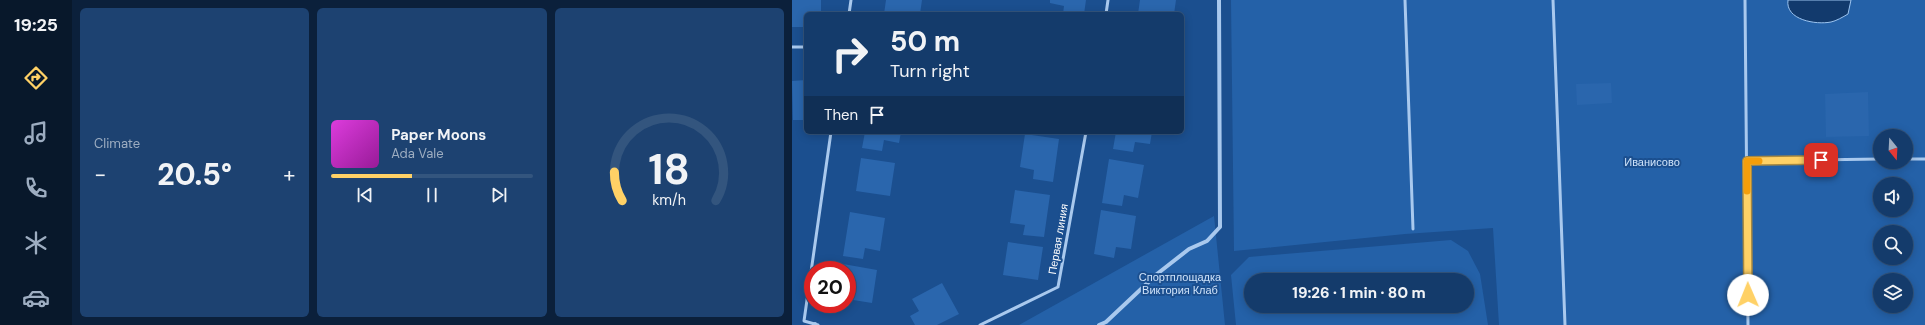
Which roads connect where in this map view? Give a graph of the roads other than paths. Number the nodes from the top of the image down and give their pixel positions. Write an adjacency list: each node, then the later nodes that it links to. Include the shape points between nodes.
1 (851, 0): 7 (lane)
2 (1108, 0): 8 (lane)
3 (1219, 0): 20 (street, via 1220,227 1207,241 1189,249 1176,259 1106,322)
4 (1405, 0): 17 (lane)
5 (1554, 0): 21 (lane)
6 (1745, 0): 16 (lane)
7 (849, 12)
8 (1106, 12)
9 (792, 47): 10 (lane)
10 (804, 47)
11 (831, 134): 18 (lane, via 804,320)
12 (1086, 134): 19 (lane, Первая линия, via 1058,287)
13 (1925, 158): 15 (lane)
14 (1873, 159): 16 (lane)
15 (1913, 159)
16 (1747, 161): 22 (lane)
17 (1412, 229)
18 (816, 325)
19 (980, 325)
20 (1099, 325)
21 (1565, 325)
22 (1748, 325)

